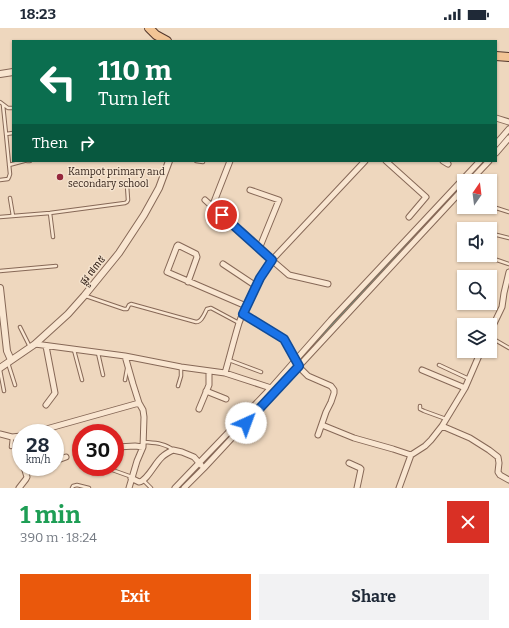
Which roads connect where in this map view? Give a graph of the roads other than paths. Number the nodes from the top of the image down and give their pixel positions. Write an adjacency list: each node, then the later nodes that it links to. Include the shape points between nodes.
1 (149, 28): 2 (main road)
2 (165, 40)
3 (497, 56): 4 (main road)
4 (509, 57)
5 (12, 72): 6 (street)
6 (0, 74)
7 (0, 102): 8 (lane)
8 (3, 105): 9 (lane); 14 (lane)
9 (12, 108)
10 (497, 118): 11 (street)
11 (509, 122)
12 (509, 129): 16 (street)
13 (12, 133): 14 (lane)
14 (6, 134): 25 (lane)
15 (509, 138): 17 (street)
16 (497, 143)
17 (497, 152)
18 (20, 162): 25 (lane)
19 (170, 162): 55 (street, ផ្លូវ ៧៣៥, via 144,215 119,253)
20 (230, 162): 33 (street)
21 (364, 162): 44 (street)
22 (387, 162): 39 (street, via 426,197)
23 (479, 162): 70 (street)
24 (487, 162): 26 (street)
25 (9, 165): 27 (lane, via 8,179)
26 (476, 174)
27 (0, 180)
28 (127, 185): 36 (lane, via 126,202)
29 (250, 190): 43 (street, via 279,200)
30 (457, 196): 74 (street)
31 (10, 198): 37 (lane)
32 (205, 200): 33 (street)
33 (212, 207): 43 (street)
34 (497, 208): 35 (lane)
35 (509, 212)
36 (50, 213): 37 (lane); 41 (lane)
37 (13, 216): 38 (lane)
38 (0, 217)
39 (409, 217)
40 (497, 235): 42 (lane)
41 (53, 237)
42 (509, 238)
43 (259, 249): 44 (street)
44 (272, 260): 52 (street, via 289,275); 53 (street)
45 (497, 260): 47 (lane)
46 (223, 264): 53 (street)
47 (509, 264)
48 (56, 266): 49 (lane)
49 (0, 271)
50 (509, 272): 58 (street, via 502,307)
51 (188, 282): 51 (street, via 197,257 196,254 178,245 167,271); 56 (street)
52 (328, 284)
53 (256, 286): 56 (street)
54 (0, 288): 61 (street)
55 (84, 296): 59 (lane, via 124,309 131,304 196,322 201,320 210,308); 63 (street, ផ្លូវ ៧៣៥)
56 (246, 306): 57 (street)
57 (243, 314): 59 (street); 70 (street, via 284,339)
58 (497, 318)
59 (239, 324): 71 (street)
60 (20, 327): 63 (lane)
61 (2, 328): 72 (street)
62 (497, 341): 65 (lane)
63 (33, 346): 64 (street); 72 (street, ផ្លូវ ៧៣៥)
64 (46, 346): 66 (street); 94 (street, via 55,393)
65 (509, 348)
66 (74, 350): 67 (street); 84 (lane)
67 (98, 353): 68 (street); 82 (lane)
68 (125, 356): 75 (street); 76 (street)
69 (478, 358): 83 (street)
70 (296, 359): 74 (street); 88 (street)
71 (229, 360): 80 (lane); 81 (street)
72 (10, 361): 77 (street, ផ្លូវ ៧៣៥); 86 (lane)
73 (439, 365): 83 (lane)
74 (299, 366): 99 (street, via 308,376 331,386 334,390); 110 (street)
75 (181, 367): 79 (street); 87 (lane)
76 (128, 368): 85 (lane); 93 (street)
77 (0, 369): 90 (lane)
78 (422, 370): 89 (street)
79 (209, 371): 81 (street); 91 (street)
80 (261, 372)
81 (225, 373): 88 (street)
82 (104, 375)
83 (469, 379): 89 (street)
84 (82, 380)
85 (125, 380)
86 (15, 385)
87 (178, 386)
88 (271, 388): 108 (street)
89 (465, 388): 97 (street)
90 (4, 391)
91 (206, 391): 92 (street); 96 (street)
92 (226, 399)
93 (139, 403): 98 (street); 104 (street, via 144,417)
94 (46, 405)
95 (420, 406): 97 (lane, via 424,412)
96 (199, 408)
97 (446, 419): 100 (street)
98 (64, 425)
99 (322, 425): 102 (street); 107 (street, via 354,438)
100 (442, 426): 107 (street, via 425,446); 114 (street, via 470,438 498,457 498,472)
101 (0, 434): 103 (street)
102 (318, 435)
103 (12, 436)
104 (143, 445): 105 (street); 106 (lane, via 157,443); 113 (street)
105 (124, 447)
106 (173, 450): 108 (street, via 194,457); 115 (street, via 162,457)
107 (411, 455): 124 (street)
108 (199, 463): 110 (street); 121 (street)
109 (349, 463): 123 (street, via 361,469)
110 (204, 468): 122 (street)
111 (124, 475): 113 (lane)
112 (26, 476): 116 (street)
113 (131, 478): 115 (street, via 139,482); 119 (street)
114 (509, 480)
115 (144, 481): 120 (lane)
116 (19, 488)
117 (72, 488): 118 (lane, via 77,485)
118 (90, 488)
119 (129, 488)
120 (151, 488)
121 (175, 488)
122 (184, 488)
123 (357, 488)
124 (399, 488)

